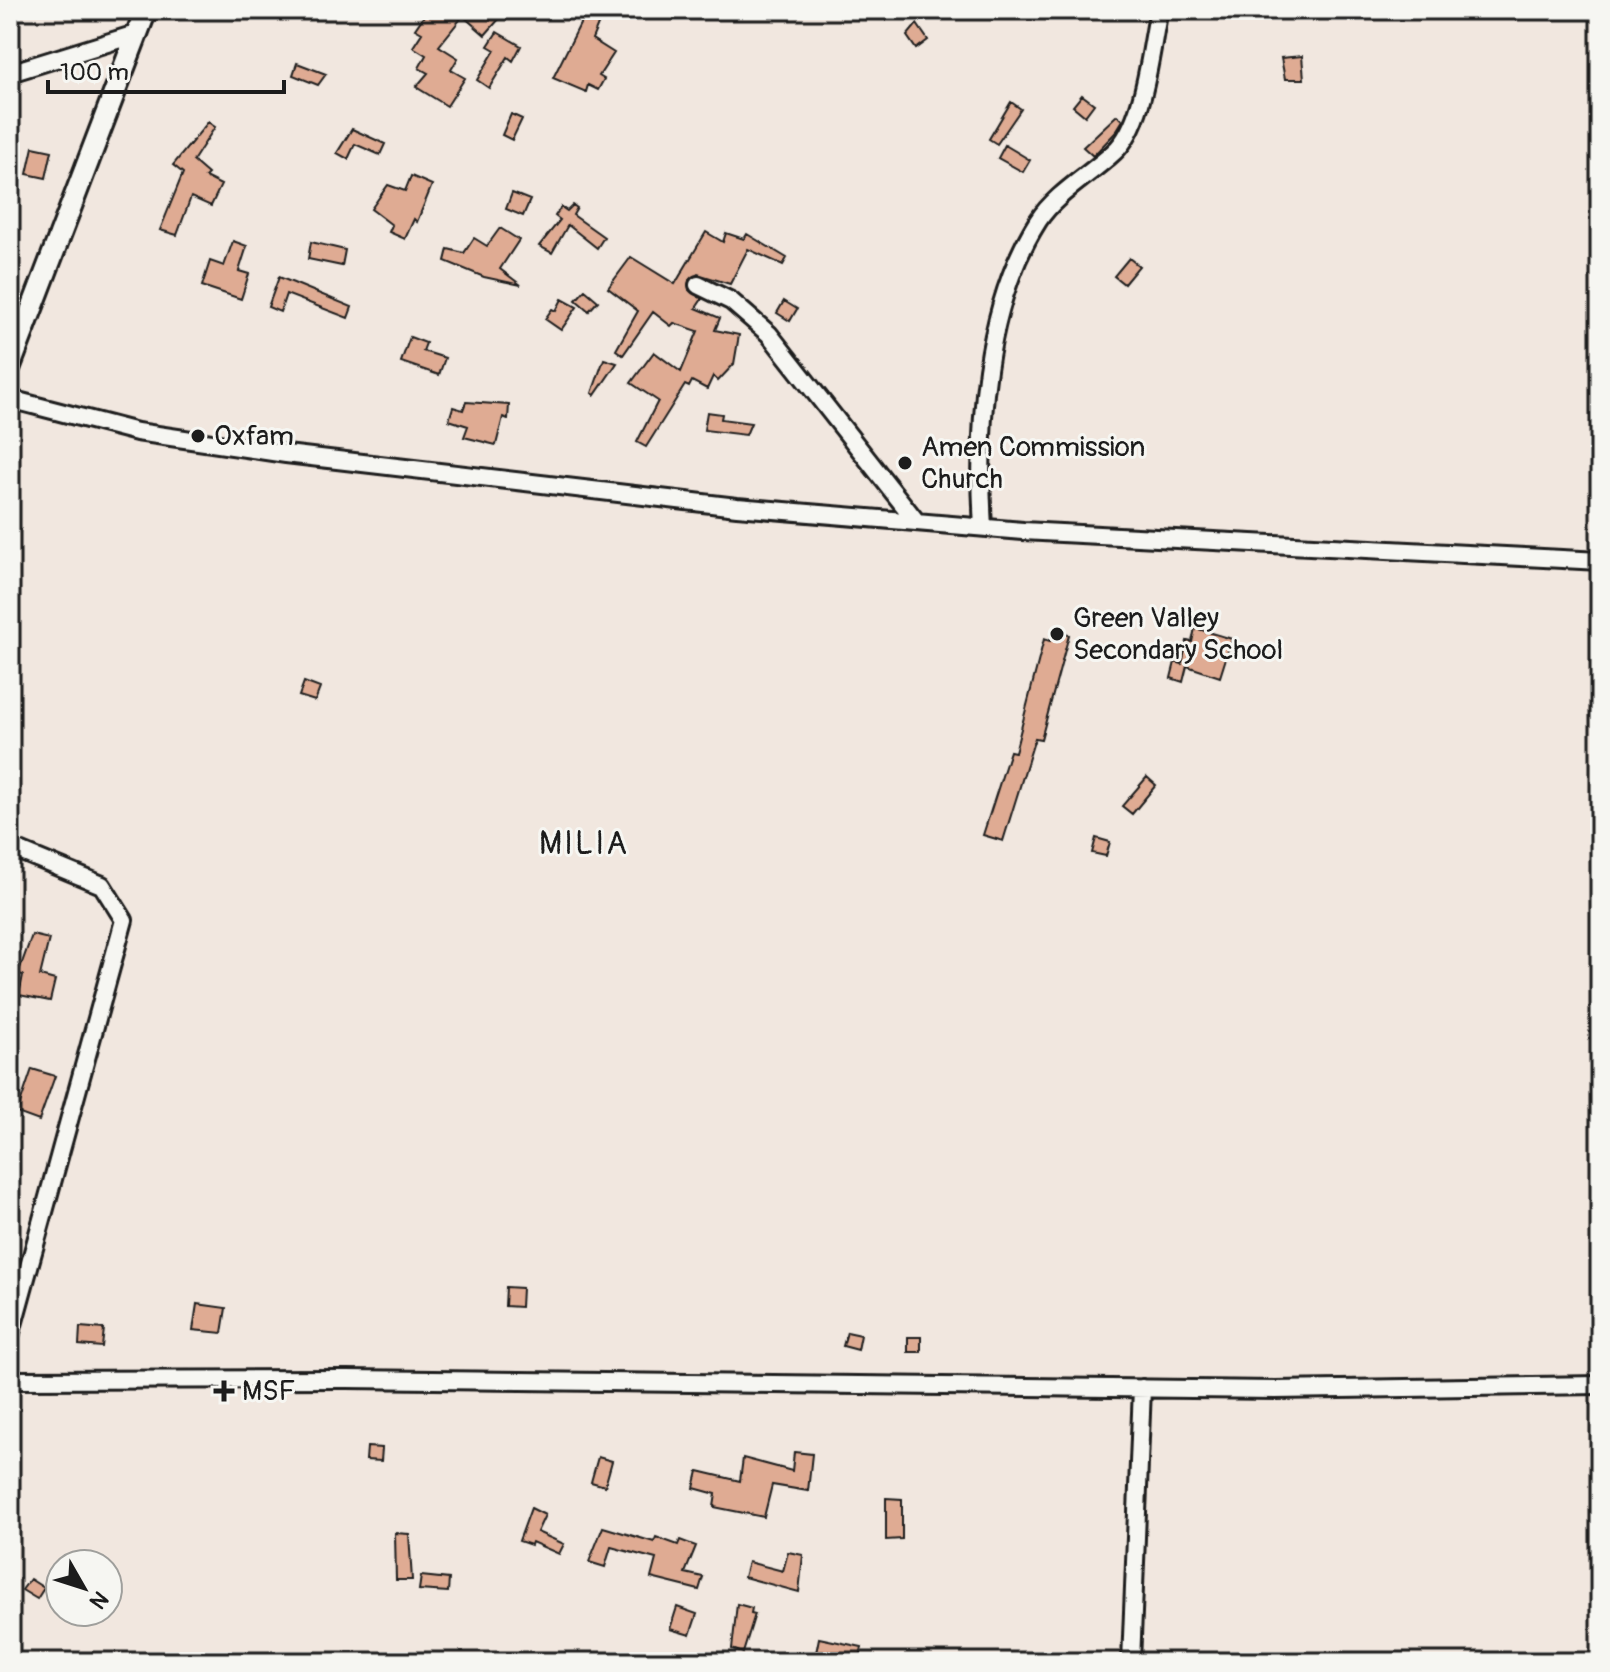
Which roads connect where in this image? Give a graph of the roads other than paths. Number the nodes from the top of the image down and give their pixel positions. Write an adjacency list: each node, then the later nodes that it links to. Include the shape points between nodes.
1 (146, 10): 3 (main road)
2 (1159, 10): 9 (street, via 1129,134 1042,216 1008,291 979,434)
3 (136, 34): 4 (street); 6 (main road)
4 (10, 73)
5 (698, 285): 8 (street, via 731,301 769,334)
6 (10, 366)
7 (10, 399): 8 (street, via 137,432 286,454 737,507)
8 (916, 521): 9 (street)
9 (983, 527): 10 (street)
10 (1600, 561)
11 (10, 847): 12 (street, via 102,885 124,920)
12 (10, 1336)
13 (10, 1380): 15 (street)
14 (1600, 1385): 15 (street)
15 (1142, 1388): 16 (street)
16 (1131, 1662)

